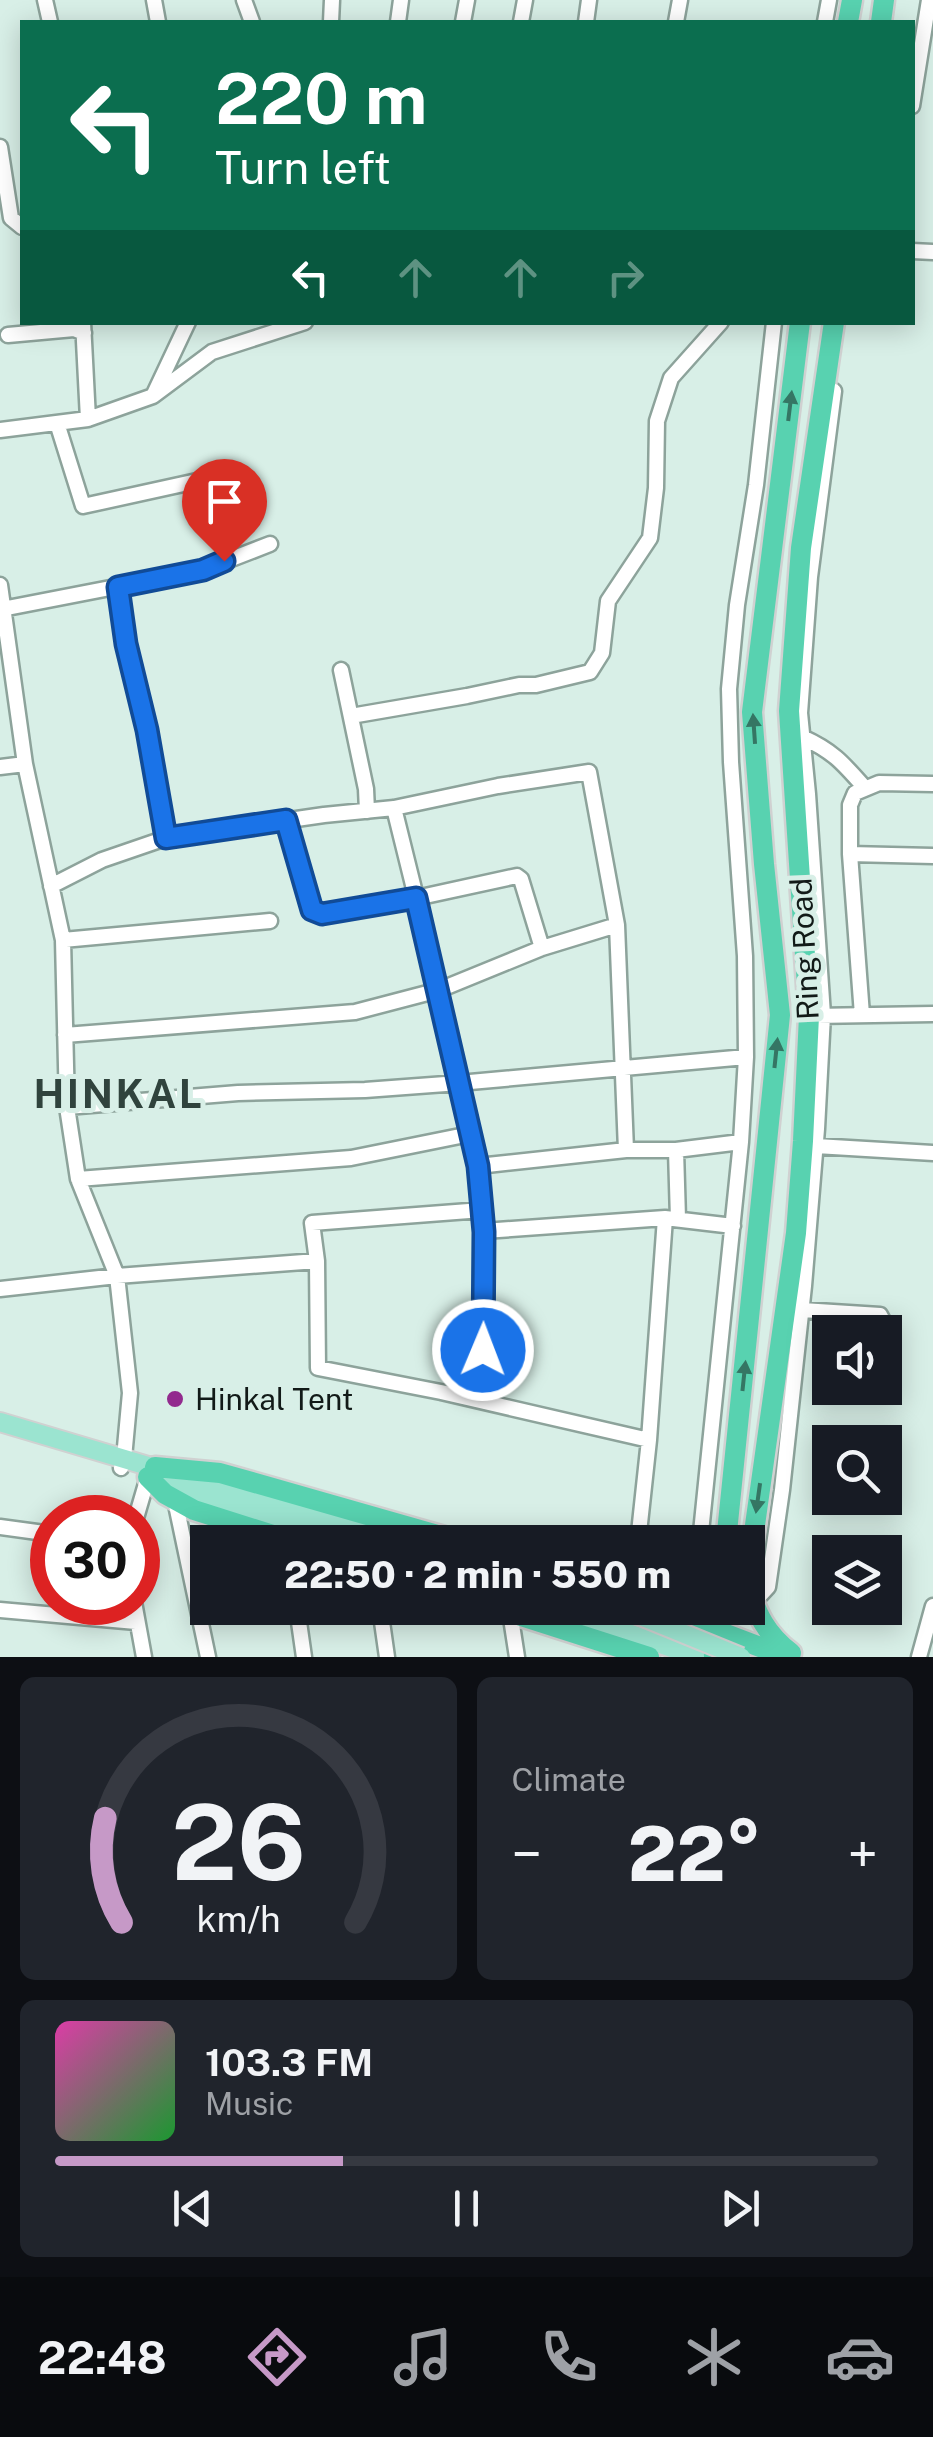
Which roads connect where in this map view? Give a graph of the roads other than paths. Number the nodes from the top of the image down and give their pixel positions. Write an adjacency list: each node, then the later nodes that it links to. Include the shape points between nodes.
1 (929, 0): 2 (street)
2 (915, 87)
3 (0, 147): 4 (street, via 11,218)
4 (20, 225)
5 (187, 325): 14 (street)
6 (297, 325): 14 (street, via 212,352)
7 (718, 325): 24 (street, via 671,378 657,421 650,538 608,600 602,652 590,672)
8 (774, 325): 47 (street, via 729,690)
9 (800, 325): 85 (highway, Ring Road, one-way to 9, via 780,1015 752,712)
10 (834, 325): 45 (highway, Ring Road, via 801,548 789,712)
11 (843, 325): 25 (street, via 810,577)
12 (83, 328): 13 (street); 15 (street)
13 (8, 335)
14 (153, 396): 15 (street)
15 (88, 419): 16 (street)
16 (58, 423): 17 (street); 18 (street, via 83,506)
17 (0, 430)
18 (230, 474)
19 (270, 544): 21 (street, via 203,570)
20 (0, 586): 22 (street)
21 (118, 587): 22 (street); 33 (street)
22 (2, 608): 26 (street)
23 (341, 670): 24 (street)
24 (350, 716): 31 (street)
25 (802, 737): 29 (street, via 838,757); 45 (street)
26 (26, 764): 27 (street); 36 (street)
27 (0, 768)
28 (933, 784): 29 (street)
29 (864, 788): 34 (street, via 850,805)
30 (394, 808): 31 (street); 37 (street); 39 (street, via 589,772)
31 (367, 810): 32 (street)
32 (286, 820): 33 (street); 37 (street, via 312,910 322,914)
33 (166, 838): 36 (street)
34 (850, 854): 35 (street); 44 (street)
35 (933, 856)
36 (51, 886): 40 (street)
37 (416, 898): 41 (street, via 517,876); 42 (street)
38 (270, 922): 40 (street)
39 (616, 924): 41 (street); 48 (street)
40 (63, 940): 46 (street)
41 (542, 948): 42 (street)
42 (439, 990): 46 (street, via 355,1012); 49 (street)
43 (933, 1014): 44 (street)
44 (862, 1015): 45 (street)
45 (816, 1016): 53 (street); 70 (highway, Ring Road, via 796,1233)
46 (65, 1035): 50 (street)
47 (746, 1057): 48 (street); 52 (street)
48 (622, 1069): 49 (street); 54 (street)
49 (459, 1083): 50 (street); 51 (street)
50 (67, 1108): 58 (street)
51 (470, 1134): 57 (street); 58 (street, via 350,1158)
52 (741, 1142): 55 (street); 61 (street)
53 (816, 1146): 56 (street); 66 (street)
54 (626, 1150): 55 (street); 57 (street)
55 (676, 1150): 60 (street)
56 (933, 1153)
57 (478, 1166): 59 (street)
58 (78, 1179): 64 (street)
59 (482, 1210): 62 (street); 63 (street, via 312,1223)
60 (672, 1218): 61 (street); 62 (street); 72 (street)
61 (732, 1226): 84 (street)
62 (484, 1232): 68 (street)
63 (317, 1261): 64 (street); 72 (street, via 318,1368)
64 (117, 1276): 65 (street); 73 (street, via 130,1394)
65 (0, 1289)
66 (802, 1310): 67 (street); 75 (street)
67 (880, 1315)
68 (483, 1350)
69 (0, 1422): 73 (main road)
70 (768, 1428): 75 (street); 86 (highway, Ring Road, one-way to 86)
71 (0, 1431): 73 (main road)
72 (649, 1440): 83 (street)
73 (122, 1463): 74 (main road)
74 (152, 1472): 76 (main road); 77 (street); 78 (highway); 82 (highway, via 220,1473)
75 (783, 1480): 89 (street)
76 (214, 1493): 80 (main road); 81 (main road)
77 (144, 1495)
78 (170, 1497): 79 (highway); 107 (street)
79 (239, 1525)
80 (302, 1525)
81 (338, 1525)
82 (402, 1525)
83 (640, 1525)
84 (702, 1525)
85 (728, 1525)
86 (755, 1525)
87 (0, 1526): 88 (street)
88 (30, 1531)
89 (765, 1589)
90 (933, 1606): 116 (street)
91 (0, 1610): 92 (street)
92 (30, 1613)
93 (137, 1625): 106 (street)
94 (299, 1625): 108 (street)
95 (382, 1625): 109 (street)
96 (507, 1625): 110 (street)
97 (550, 1625): 111 (highway)
98 (605, 1625): 112 (main road)
99 (669, 1625): 105 (main road, bridge)
100 (706, 1625): 104 (highway)
101 (714, 1625): 104 (highway)
102 (745, 1625): 105 (highway)
103 (763, 1625): 115 (highway)
104 (713, 1629): 105 (highway); 113 (highway)
105 (742, 1651): 114 (highway)
106 (144, 1657)
107 (208, 1657)
108 (304, 1657)
109 (386, 1657)
110 (517, 1657)
111 (649, 1657)
112 (698, 1657)
113 (714, 1657)
114 (786, 1657)
115 (796, 1657)
116 (919, 1657)

